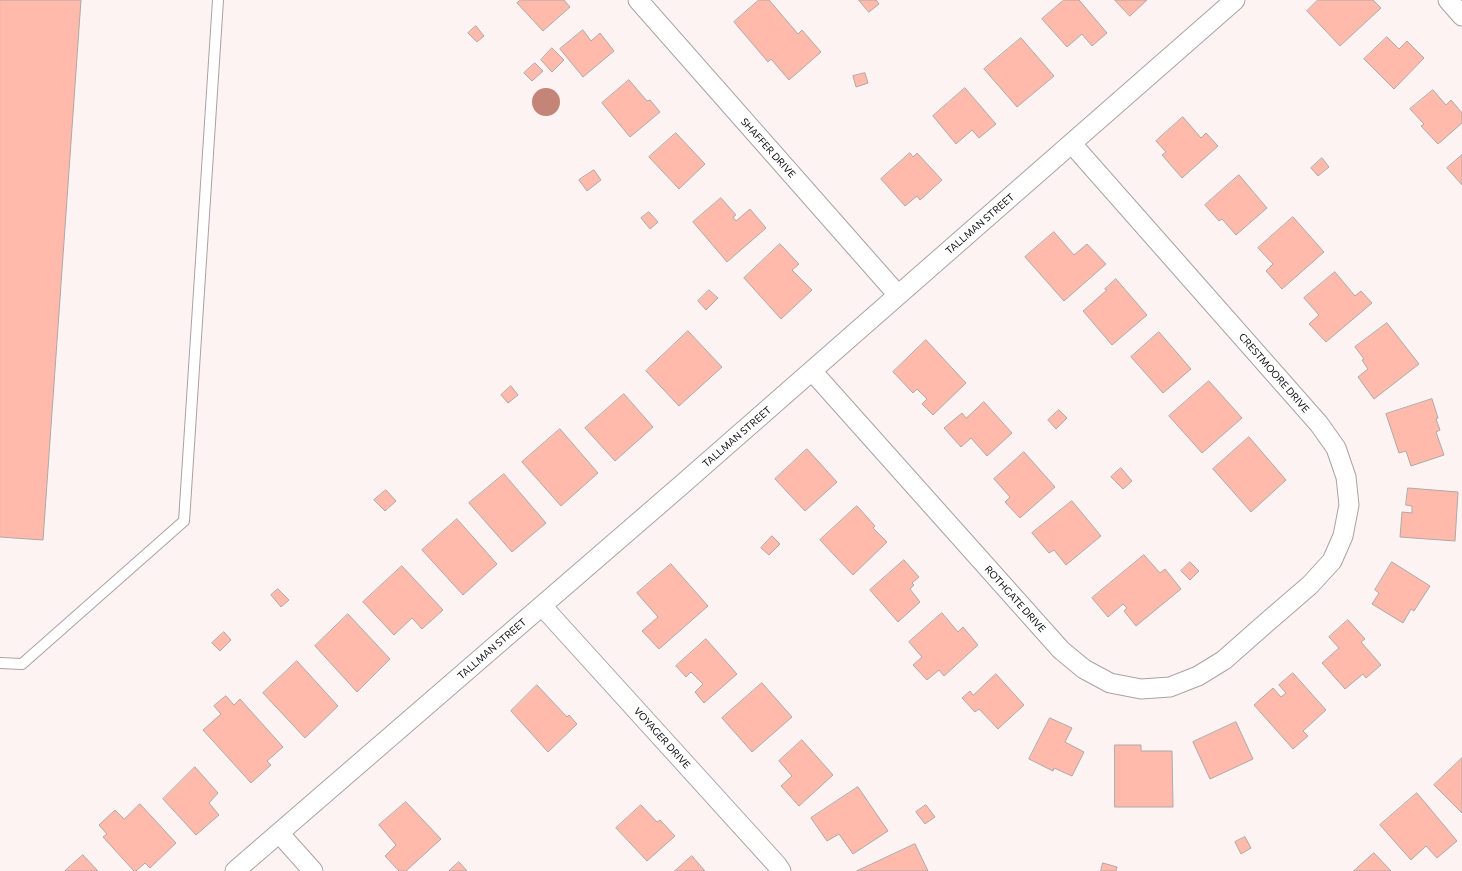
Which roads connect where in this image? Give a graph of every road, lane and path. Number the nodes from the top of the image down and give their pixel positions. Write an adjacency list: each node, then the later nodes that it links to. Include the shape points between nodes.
1 (218, 0): 11 (lane, via 184,521 22,664)
2 (1235, 0): 6 (street, TALLMAN STREET)
3 (1448, 0): 5 (street)
4 (647, 3): 7 (street, SHAFFER DRIVE)
5 (1462, 16)
6 (1072, 144): 7 (street, TALLMAN STREET); 10 (street, CRESTMOORE DRIVE, via 1320,424 1336,448 1346,477 1349,505 1343,536 1332,561 1310,585)
7 (898, 295): 8 (street, TALLMAN STREET)
8 (812, 371): 9 (street, TALLMAN STREET); 10 (street, ROTHGATE DRIVE, via 1061,650 1084,669 1110,683 1141,688 1170,687 1198,676 1224,660)
9 (542, 606): 12 (street, TALLMAN STREET); 15 (street, VOYAGER DRIVE)
10 (1266, 623)
11 (0, 663)
12 (278, 833): 13 (street, TALLMAN STREET); 14 (street)
13 (235, 871)
14 (313, 871)
15 (781, 871)

